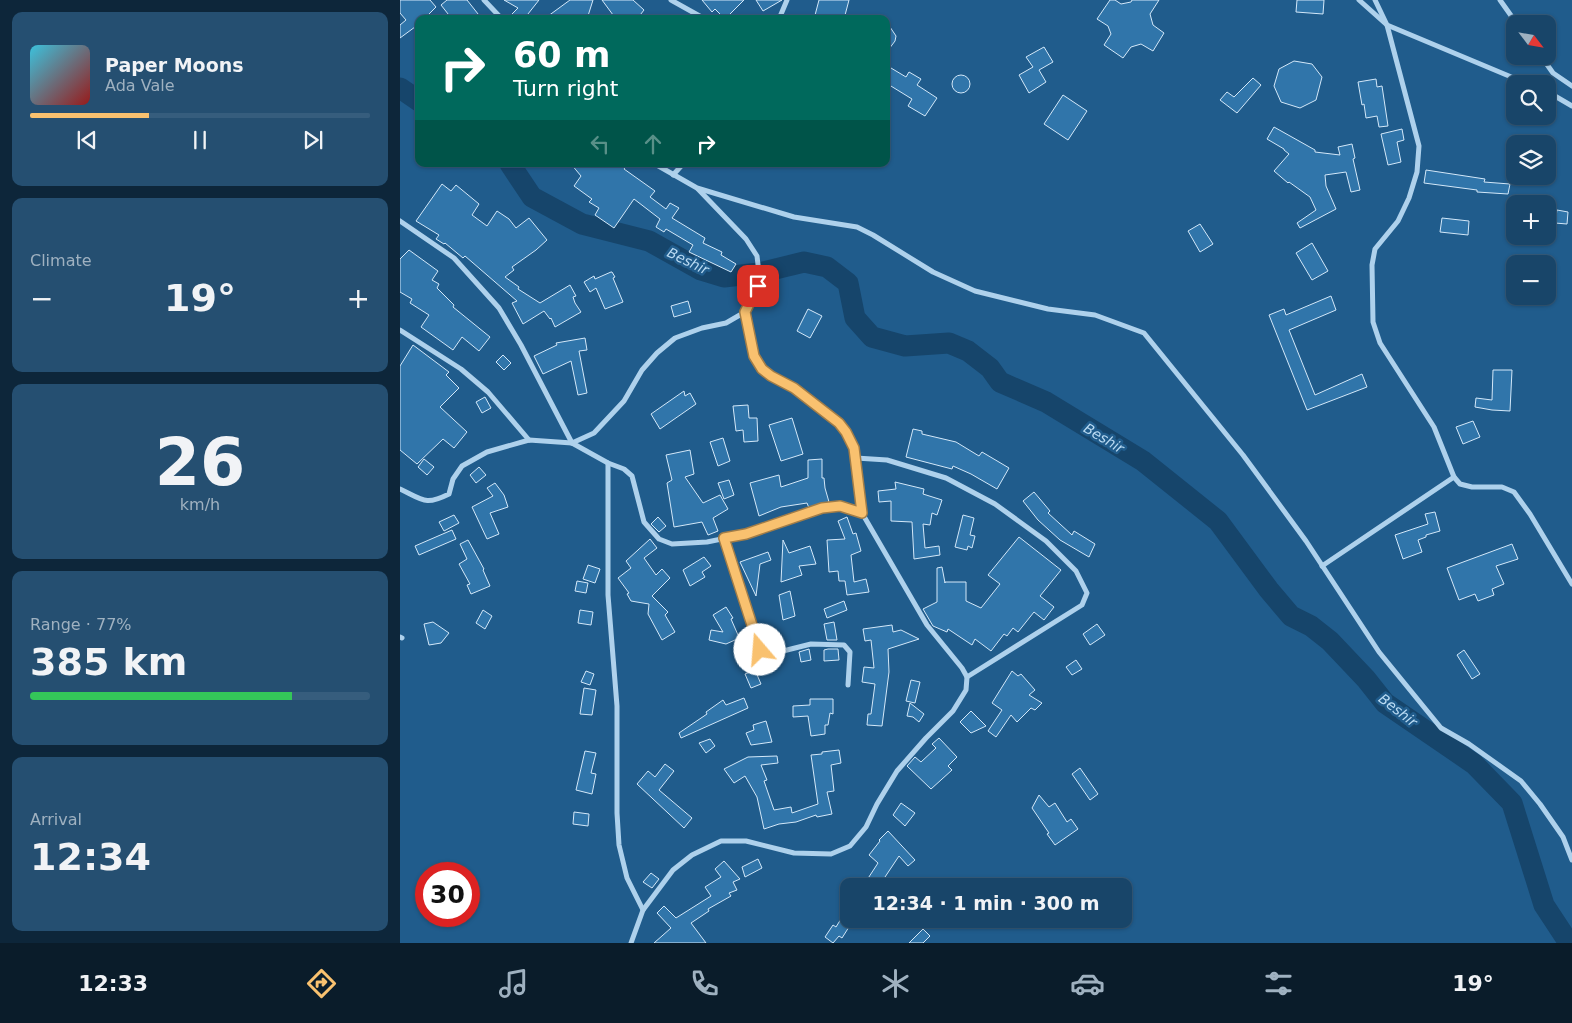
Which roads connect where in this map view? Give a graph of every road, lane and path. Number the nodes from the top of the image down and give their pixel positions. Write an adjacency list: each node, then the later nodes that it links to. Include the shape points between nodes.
1 (484, 0): 7 (street)
2 (671, 0): 8 (street)
3 (787, 0): 9 (street)
4 (1359, 0): 11 (street)
5 (1375, 0): 11 (street)
6 (1500, 0): 10 (street)
7 (498, 15)
8 (698, 15)
9 (781, 15)
10 (1511, 15)
11 (1387, 25): 13 (street); 28 (street, via 1419,146 1409,198 1398,221 1375,249 1372,264 1373,322 1380,344 1434,427)
12 (1547, 65): 14 (street)
13 (1506, 75)
14 (1572, 86)
15 (1556, 97): 16 (street)
16 (1572, 106)
17 (660, 167): 19 (street)
18 (681, 167): 19 (street)
19 (674, 175): 20 (street)
20 (697, 188): 22 (street, via 746,239 756,256 758,289); 32 (street, via 794,218 857,227 933,272 975,291 1048,309 1095,315 1144,333 1243,455)
21 (400, 221): 25 (street, via 454,258 499,308)
22 (745, 312): 25 (street, via 726,323 676,338 642,370 624,401 594,433); 26 (street, via 754,356 762,369 794,388 839,423 852,442)
23 (400, 330): 24 (street, via 461,369 488,392)
24 (529, 440): 25 (street); 29 (street, via 487,452 462,466 449,494 437,500 427,502)
25 (572, 443): 27 (street)
26 (856, 458): 30 (street); 34 (street, via 887,460 946,478 995,504 1046,541 1076,571 1087,593 1082,605)
27 (608, 463): 31 (street, via 632,476 644,522 659,539 672,544); 37 (street, via 608,595 617,706 616,813 627,878)
28 (1454, 477): 32 (street); 33 (street, via 1460,484 1502,487 1514,492)
29 (400, 489)
30 (862, 513): 31 (street, via 840,506 822,508 746,534); 34 (street, via 927,625)
31 (724, 538): 35 (street, via 760,650 767,655 811,644 844,645 850,652)
32 (1322, 566): 36 (street, via 1379,652 1441,728 1470,744 1521,781 1563,837)
33 (1572, 584)
34 (966, 677): 37 (street, via 966,690 954,711 897,771 866,827 850,846 831,854 794,853 746,841 722,840 692,855 673,870)
35 (848, 685)
36 (1572, 860)
37 (643, 910): 38 (street)
38 (631, 943)

